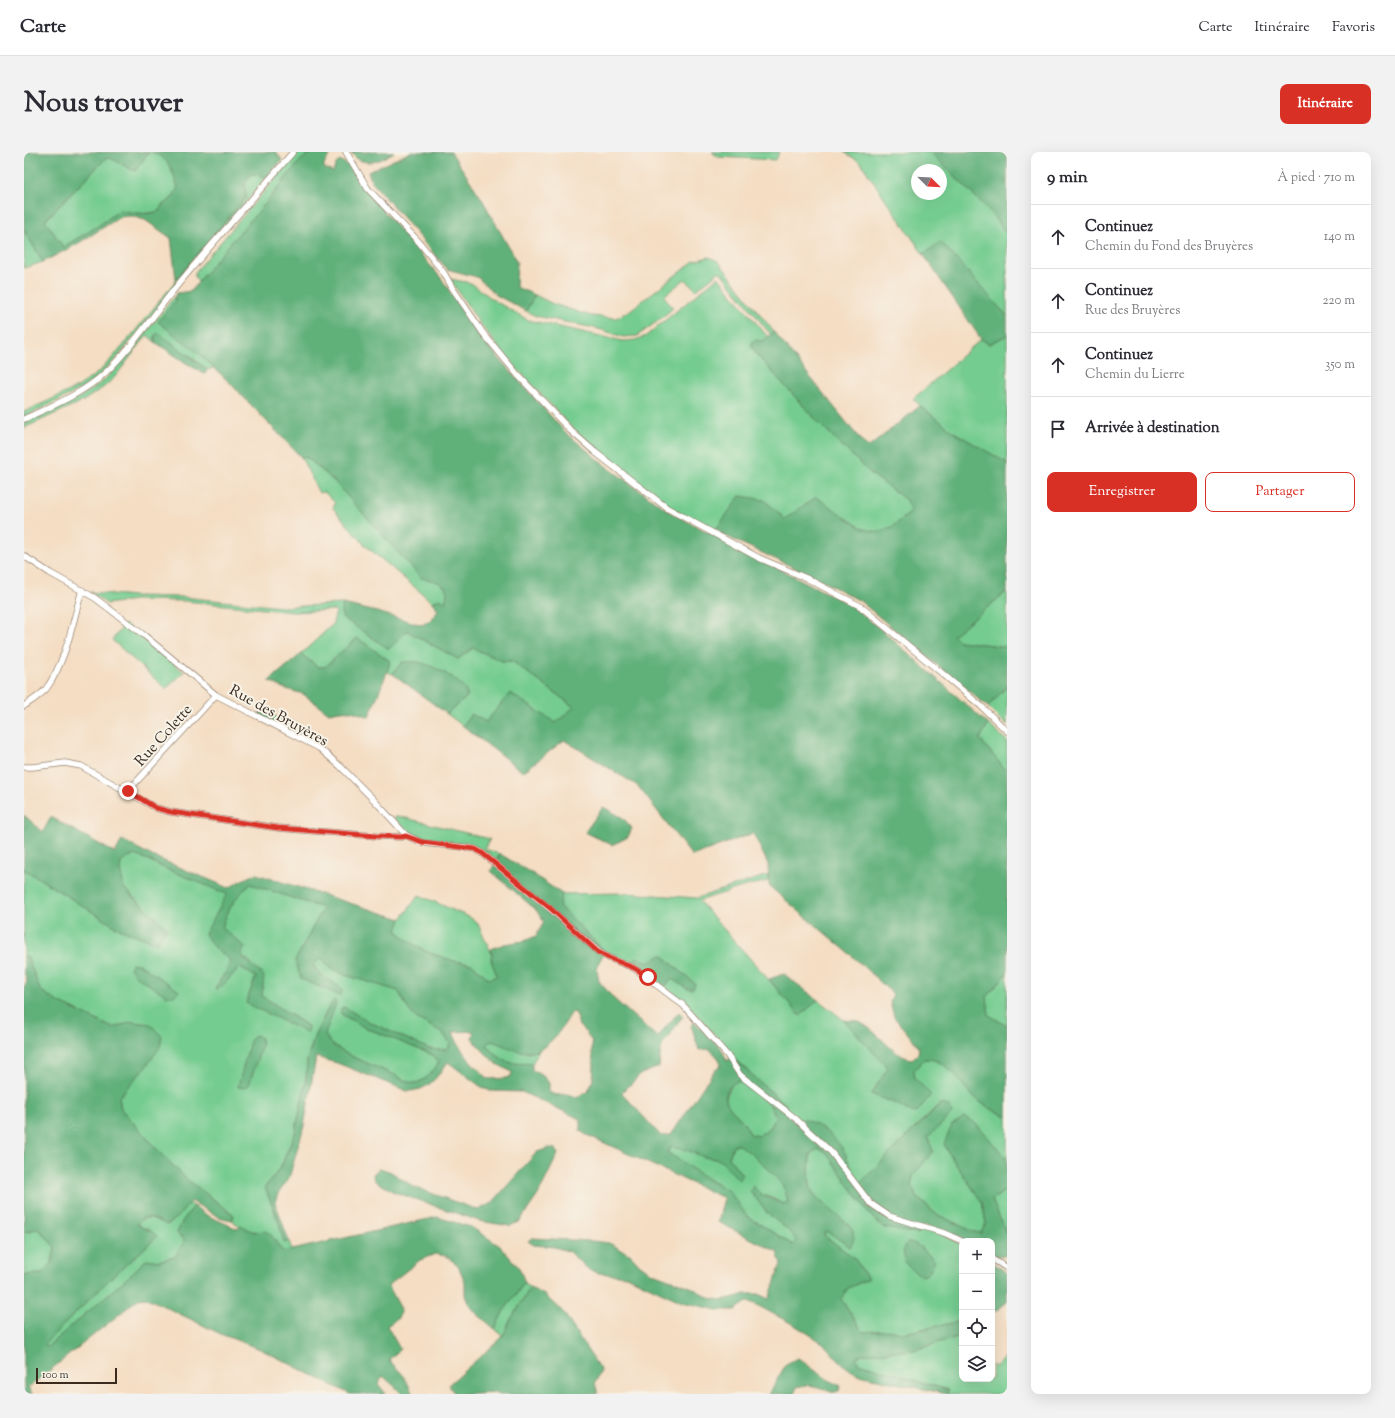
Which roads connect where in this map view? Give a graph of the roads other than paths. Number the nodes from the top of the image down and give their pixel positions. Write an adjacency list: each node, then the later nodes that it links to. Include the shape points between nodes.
1 (294, 152): 3 (street, via 186,275 105,373 64,401)
2 (346, 152): 8 (street, via 368,189 419,242 444,273 483,333 512,368 589,447 680,516 759,558 806,578 860,606 981,706)
3 (24, 419)
4 (24, 556): 5 (street, Rue des Bruyères)
5 (82, 590): 6 (street, Rue des Bruyères, via 145,636); 7 (street, via 56,672 45,689)
6 (216, 695): 10 (street, Rue Colette); 11 (street, Rue des Bruyères, via 319,748 374,800)
7 (24, 706)
8 (1007, 732)
9 (24, 767): 10 (street, via 65,764 81,766)
10 (128, 791): 11 (street, via 156,808 171,812 278,828)
11 (406, 836): 12 (street, Rue des Bruyères, via 422,842 475,849 482,853 598,952 634,968 683,1006 727,1055 740,1075 795,1118 831,1152 870,1203 889,1216 944,1233)
12 (959, 1240)
13 (995, 1261): 14 (street)
14 (1007, 1268)

